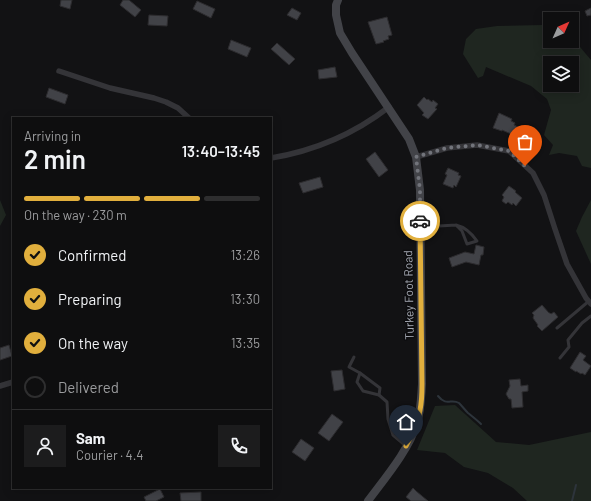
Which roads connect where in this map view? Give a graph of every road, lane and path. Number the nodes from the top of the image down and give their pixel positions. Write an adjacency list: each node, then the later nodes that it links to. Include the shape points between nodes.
1 (338, 0): 3 (street, Turkey Foot Road, via 336,15 340,32)
2 (59, 71): 4 (street, via 110,88 166,102)
3 (388, 107): 5 (street, Turkey Foot Road, via 409,139); 6 (street, via 373,119 339,138 314,148)
4 (188, 117)
5 (416, 157): 8 (street, Turkey Foot Road, via 420,190); 9 (street, via 447,148 477,145 509,151 533,173 544,195 567,264)
6 (272, 158)
7 (456, 225): 7 (lane, via 462,230 467,244 477,241 472,234); 8 (lane)
8 (420, 227): 18 (street, Turkey Foot Road, via 422,384 417,423)
9 (590, 303): 11 (lane)
10 (591, 316): 13 (lane, via 568,340 569,347)
11 (557, 328)
12 (354, 357): 14 (lane, via 349,367)
13 (560, 358)
14 (360, 373): 17 (lane, via 380,388); 17 (lane, via 357,382 363,391)
15 (12, 382): 16 (street)
16 (0, 386)
17 (379, 395): 18 (lane, via 387,402 388,419 393,434)
18 (406, 446): 19 (street, Turkey Foot Road)
19 (368, 501)

